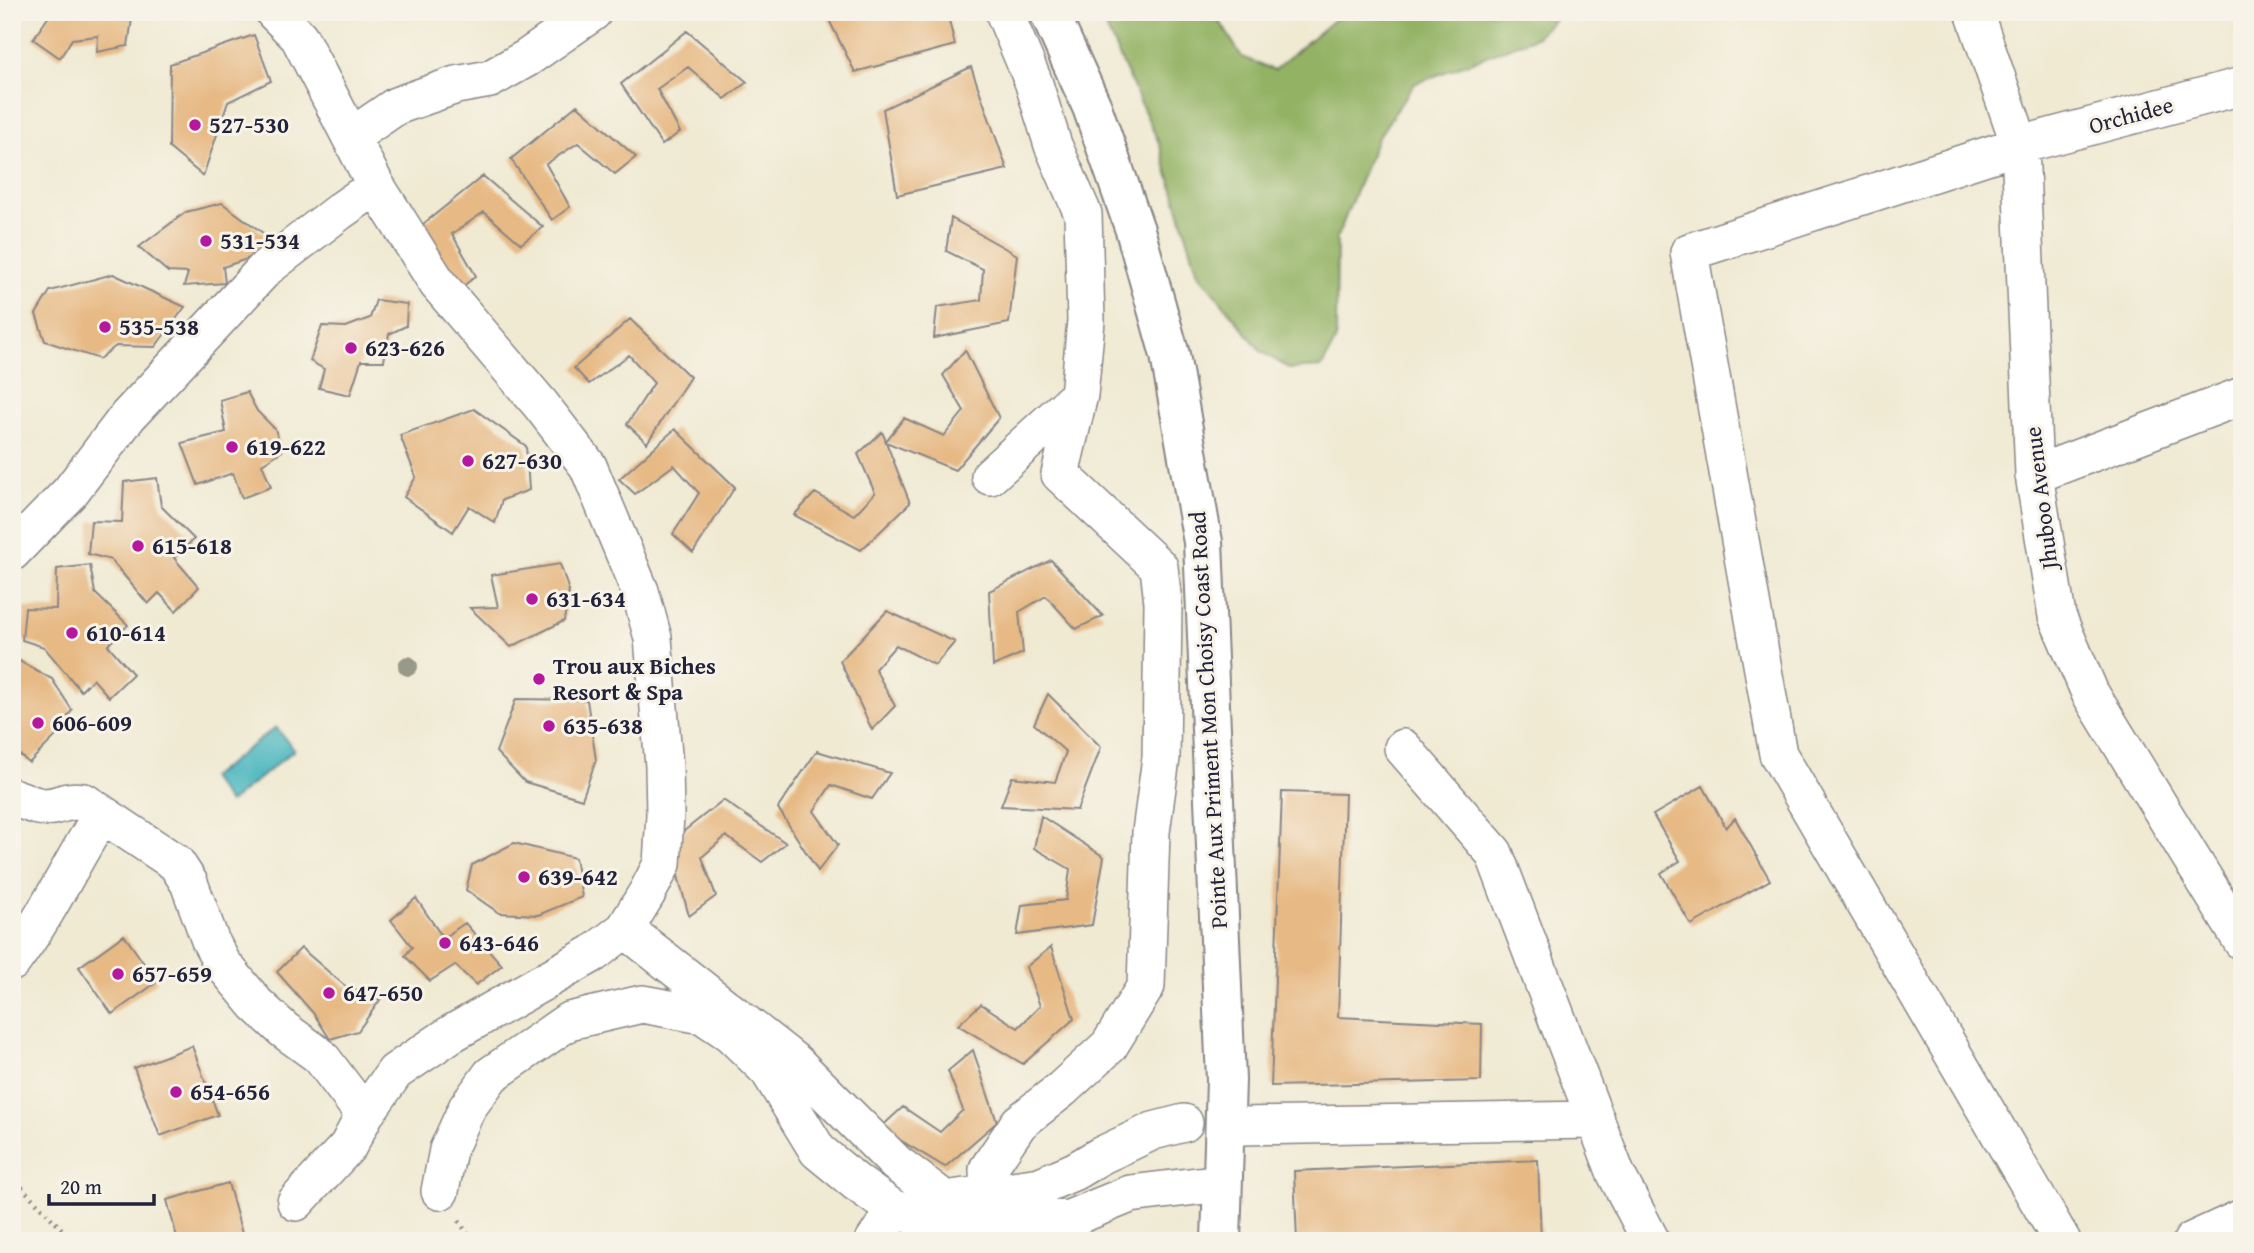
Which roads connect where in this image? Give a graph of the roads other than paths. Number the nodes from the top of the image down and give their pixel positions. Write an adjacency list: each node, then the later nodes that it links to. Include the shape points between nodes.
1 (274, 12): 7 (street, via 299,37)
2 (593, 12): 7 (street, via 490,79 456,85 396,106)
3 (1004, 12): 10 (street, via 1083,214 1086,321)
4 (1049, 12): 27 (main road, Pointe Aux Priment Mon Choisy Coast Road, via 1091,107 1135,230 1170,355 1203,542 1226,1080)
5 (1974, 12): 8 (street, Jhuboo Avenue)
6 (2242, 86): 8 (street, Orchidee)
7 (351, 137): 9 (street)
8 (2020, 145): 12 (street, Jhuboo Avenue); 36 (street, Orchidee, via 1689,252 1778,754)
9 (376, 186): 14 (street, via 266,268 128,416 69,492); 18 (street, via 438,284 588,466 640,590 653,638 664,766 664,827 662,864)
10 (1079, 395): 13 (street); 29 (street, via 1060,474 1159,567 1163,603 1161,758 1150,832 1146,986 1109,1046 1019,1124 988,1169)
11 (2242, 396): 12 (street)
12 (2034, 475): 19 (street, Jhuboo Avenue, via 2057,616 2073,655 2090,693)
13 (990, 476)
14 (12, 552)
15 (1403, 748): 24 (street, via 1494,853)
16 (12, 797): 17 (street, via 41,807 69,799)
17 (102, 814): 21 (street); 23 (street, via 176,863 190,883 222,963 256,1004 320,1056)
18 (625, 929): 20 (street); 29 (street, via 796,1063 896,1163 945,1200)
19 (2242, 941)
20 (586, 958): 22 (street); 23 (street, via 451,1034 395,1072)
21 (12, 962)
22 (614, 1009): 28 (street, via 569,1021 491,1075 467,1108 448,1150); 31 (street, via 642,1004 703,1015 730,1033 769,1072 818,1151)
23 (363, 1110): 30 (street, via 348,1146)
24 (1596, 1120): 26 (street); 35 (street, via 1616,1174)
25 (1184, 1123): 29 (street, via 1153,1131 1040,1186)
26 (1242, 1126)
27 (1223, 1183): 31 (street, via 1130,1194 1069,1219 980,1226 938,1224); 34 (main road, Pointe Aux Priment Mon Choisy Coast Road)
28 (440, 1191)
29 (989, 1193)
30 (296, 1202)
31 (892, 1208): 33 (street)
32 (2242, 1218): 37 (street)
33 (874, 1241)
34 (1221, 1241)
35 (1651, 1241)
36 (2062, 1241)
37 (2192, 1241)

